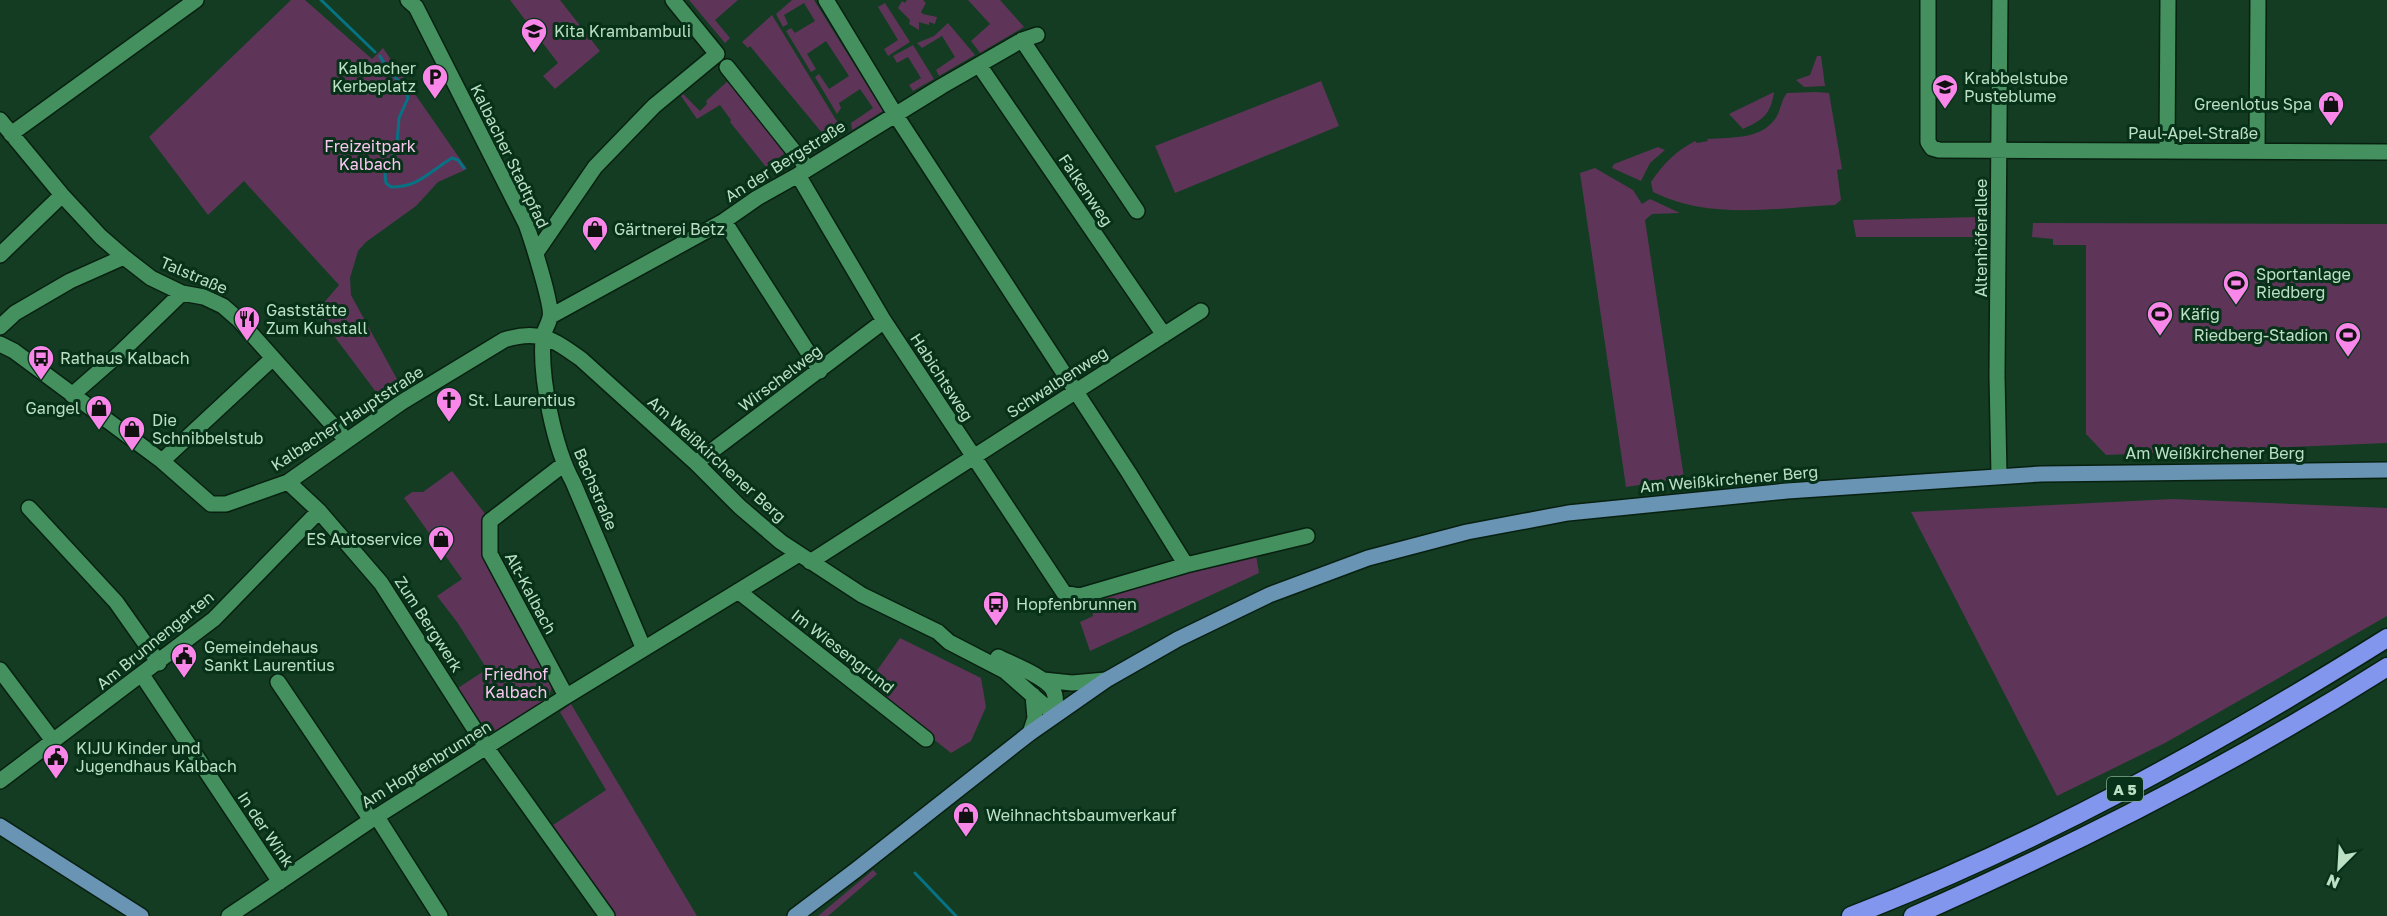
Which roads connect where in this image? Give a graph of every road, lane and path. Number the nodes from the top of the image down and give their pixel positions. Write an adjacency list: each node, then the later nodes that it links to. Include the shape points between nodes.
1 (196, 0): 13 (street)
2 (408, 0): 22 (street, Kalbacher Stadtpfad, via 416,7 526,224)
3 (674, 0): 22 (street, via 717,54 654,106 602,159)
4 (826, 0): 11 (street)
5 (1928, 0): 14 (street, Paul-Apel-Straße, via 1928,142 1939,150)
6 (2000, 0): 14 (street, Altenhöferallee)
7 (2168, 0): 15 (street)
8 (2258, 0): 16 (street)
9 (979, 65): 11 (street, An der Bergstraße); 20 (street, An der Bergstraße, via 1030,37); 30 (street, Falkenweg)
10 (727, 67): 18 (street, Habichtsweg)
11 (895, 114): 18 (street, An der Bergstraße); 35 (street)
12 (0, 120): 13 (street, Talstraße)
13 (11, 134): 19 (street, Talstraße)
14 (2000, 151): 15 (street, Paul-Apel-Straße); 43 (street, Altenhöferallee)
15 (2167, 151): 16 (street, Paul-Apel-Straße)
16 (2258, 151): 17 (street, Paul-Apel-Straße)
17 (2387, 152)
18 (803, 172): 21 (street, An der Bergstraße); 28 (street, Habichtsweg)
19 (62, 195): 23 (street); 24 (street, Talstraße)
20 (1137, 211)
21 (724, 220): 27 (street, An der Bergstraße); 34 (street)
22 (536, 254): 27 (street, Kalbacher Stadtpfad)
23 (0, 255)
24 (124, 257): 25 (street, Talstraße, via 151,278); 29 (street, via 70,281 15,313)
25 (182, 293): 33 (street, Talstraße, via 222,306); 36 (street)
26 (1201, 311): 30 (street, Schwalbenweg)
27 (551, 316): 31 (street)
28 (884, 321): 34 (street, Wirschelweg); 38 (street, Habichtsweg)
29 (0, 327)
30 (1164, 335): 35 (street, Schwalbenweg)
31 (542, 337): 37 (street, Kalbacher Hauptstraße, via 522,335 504,340); 40 (street, Am Weißkirchener Berg, via 581,359); 41 (street, Bachstraße, via 547,398)
32 (0, 344): 36 (street, Kalbacher Hauptstraße)
33 (273, 358): 37 (street, Talstraße); 39 (street)
34 (820, 371): 40 (street, Wirschelweg)
35 (1074, 392): 38 (street, Schwalbenweg); 49 (street)
36 (72, 395): 39 (street, Kalbacher Hauptstraße)
37 (346, 440): 44 (street, Kalbacher Hauptstraße)
38 (973, 457): 48 (street, Schwalbenweg); 49 (street, Habichtsweg, via 1064,593 1080,596)
39 (162, 461): 44 (street, Kalbacher Hauptstraße, via 211,504 226,504)
40 (696, 462): 48 (street, Am Weißkirchener Berg, via 740,507)
41 (564, 464): 53 (street, Bachstraße); 62 (street, Alt-Kalbach, via 490,521 489,535 490,554)
42 (2387, 470): 43 (main road, Am Weißkirchener Berg)
43 (1999, 476): 59 (main road, Am Weißkirchener Berg, via 1638,505 1568,513 1467,532 1368,558 1269,595 1178,639)
44 (288, 482): 46 (street, Zum Bergwerk)
45 (29, 508): 54 (street, via 116,602)
46 (319, 511): 54 (street, Am Brunnengarten, via 214,619); 67 (street, Zum Bergwerk, via 381,583)
47 (1306, 536): 49 (street)
48 (805, 558): 50 (street, Am Hopfenbrunnen); 51 (street, Am Weißkirchener Berg, via 862,595)
49 (1186, 565)
50 (738, 591): 53 (street, Am Hopfenbrunnen); 65 (street, Im Wiesengrund)
51 (938, 632): 58 (street, Am Weißkirchener Berg, via 954,635); 61 (street, Am Weißkirchener Berg, via 949,642 1005,670)
52 (2387, 638): 77 (highway, A 5, via 2265,713 2122,790 2029,837)
53 (643, 647): 62 (street, Am Hopfenbrunnen)
54 (159, 663): 57 (street, Am Brunnengarten)
55 (2387, 667): 78 (highway, A 5, via 2205,775 2061,849)
56 (0, 670): 66 (street)
57 (142, 675): 66 (street, Am Brunnengarten); 71 (street, In der Wink)
58 (1043, 680): 59 (street, Am Weißkirchener Berg); 63 (street, via 1053,688)
59 (1106, 680): 63 (main road, Am Weißkirchener Berg)
60 (278, 682): 69 (street)
61 (1033, 695): 63 (street, Am Weißkirchener Berg); 64 (street, via 1035,718)
62 (566, 696): 67 (street, Am Hopfenbrunnen)
63 (1054, 714): 64 (main road)
64 (1030, 733): 76 (main road)
65 (926, 739)
66 (54, 742): 68 (street, Am Brunnengarten)
67 (486, 747): 69 (street, Am Hopfenbrunnen); 75 (street, Zum Bergwerk)
68 (0, 781)
69 (374, 819): 71 (street, Am Hopfenbrunnen); 74 (street)
70 (0, 826): 72 (main road)
71 (280, 882): 73 (street, Am Hopfenbrunnen)
72 (141, 916)
73 (229, 916)
74 (440, 916)
75 (607, 916)
76 (795, 916)
77 (1851, 916)
78 (1913, 916)

